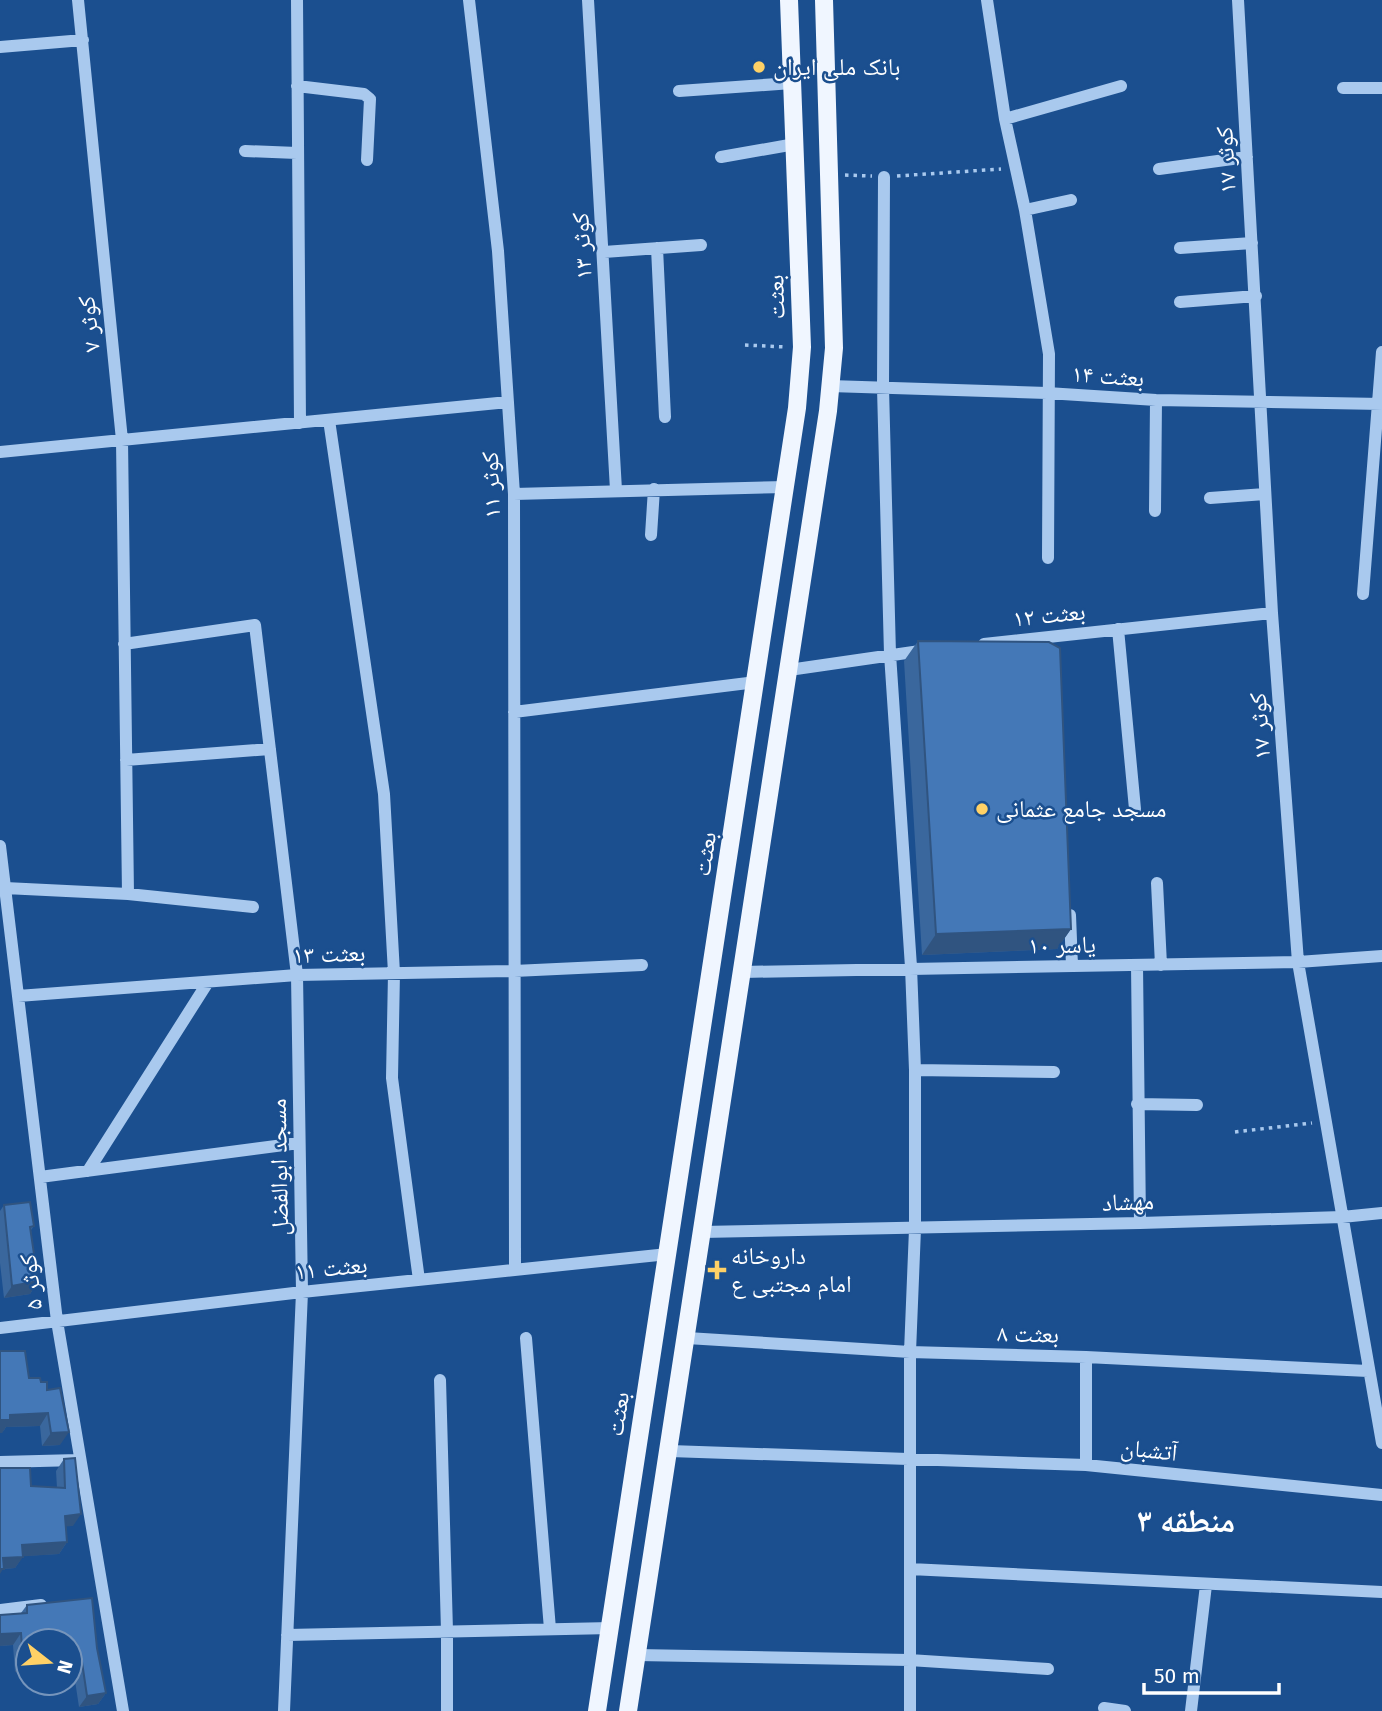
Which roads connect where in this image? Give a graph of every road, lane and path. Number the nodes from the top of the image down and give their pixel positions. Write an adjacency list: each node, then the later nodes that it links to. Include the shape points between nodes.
1 (78, 0): 9 (street, کوثر ۷)
2 (297, 0): 12 (street)
3 (468, 0): 44 (street, کوثر ۱۱, via 498,251)
4 (588, 0): 34 (street, کوثر ۱۳)
5 (789, 0): 11 (main road, بعثت)
6 (824, 0): 26 (main road)
7 (987, 0): 17 (street)
8 (1237, 0): 22 (street, کوثر ۱۷)
9 (82, 40): 10 (street); 50 (street, کوثر ۷)
10 (0, 47)
11 (792, 83): 16 (street); 18 (main road, بعثت)
12 (296, 86): 20 (street); 23 (street, via 365,93 370,99)
13 (1121, 86): 17 (street)
14 (1343, 88): 15 (street)
15 (1382, 88)
16 (679, 91)
17 (1005, 119): 24 (street)
18 (795, 144): 21 (street); 38 (main road, بعثت)
19 (245, 151): 20 (street)
20 (297, 153): 49 (street)
21 (720, 157)
22 (1247, 157): 25 (street); 30 (street, کوثر ۱۷)
23 (367, 160)
24 (1016, 168): 27 (path); 29 (street)
25 (1159, 169)
26 (829, 174): 27 (path); 40 (main road, via 834,348)
27 (884, 177): 41 (street)
28 (1071, 200): 29 (street)
29 (1025, 210): 42 (street, via 1049,354)
30 (1252, 243): 33 (street); 35 (street, کوثر ۱۷)
31 (701, 244): 32 (street)
32 (657, 248): 34 (street); 47 (street)
33 (1180, 248)
34 (604, 253): 54 (street, کوثر ۱۳)
35 (1256, 296): 36 (street); 45 (street, کوثر ۱۷)
36 (1180, 302)
37 (745, 345): 38 (path)
38 (802, 347): 52 (main road, بعثت)
39 (1382, 352): 46 (street)
40 (830, 386): 41 (street, بعثت ۱۴); 63 (main road)
41 (883, 388): 42 (street, بعثت ۱۴); 71 (street)
42 (1047, 393): 43 (street, بعثت ۱۴); 60 (street)
43 (1156, 400): 45 (street, بعثت ۱۴); 58 (street)
44 (508, 402): 48 (street); 55 (street, کوثر ۱۱)
45 (1261, 403): 46 (street, بعثت ۱۴); 56 (street, کوثر ۱۷)
46 (1379, 404): 61 (street)
47 (665, 417)
48 (330, 420): 49 (street); 93 (street, via 384,794)
49 (300, 423): 50 (street)
50 (122, 440): 51 (street); 67 (street, کوثر ۷)
51 (0, 452)
52 (786, 487): 53 (street); 62 (main road, بعثت)
53 (654, 489): 54 (street); 59 (street)
54 (616, 490): 55 (street)
55 (514, 494): 74 (street, کوثر ۱۱)
56 (1265, 494): 57 (street); 64 (street, کوثر ۱۷)
57 (1210, 498)
58 (1155, 511)
59 (650, 535)
60 (1048, 558)
61 (1363, 594)
62 (768, 602): 63 (main road); 73 (main road, بعثت)
63 (799, 607): 72 (main road)
64 (1272, 613): 65 (street, بعثت ۱۲); 85 (street, کوثر ۱۷)
65 (1118, 629): 66 (street, بعثت ۱۲); 77 (street)
66 (1058, 635): 68 (street, بعثت ۱۲); 70 (street)
67 (124, 644): 75 (street, مسجد ابوالفضل, via 255,625); 76 (street, کوثر ۷)
68 (968, 645)
69 (942, 648): 71 (street)
70 (1058, 649)
71 (891, 654): 72 (street); 90 (street)
72 (789, 670): 92 (main road)
73 (756, 682): 74 (street); 111 (main road, بعثت)
74 (514, 712): 91 (street, کوثر ۱۱)
75 (270, 749): 76 (street); 94 (street, مسجد ابوالفضل)
76 (125, 760): 81 (street, کوثر ۷)
77 (1135, 809)
78 (0, 846): 80 (street, کوثر ۵)
79 (1157, 883): 88 (street)
80 (5, 888): 81 (street); 96 (street, کوثر ۵)
81 (128, 894): 83 (street)
82 (1069, 897): 89 (street)
83 (253, 907)
84 (1382, 956): 85 (street, یاسر ۱۰)
85 (1298, 962): 88 (street, یاسر ۱۰); 101 (street, کوثر ۱۷)
86 (642, 965): 91 (street, بعثت ۱۳)
87 (1137, 965): 88 (street, یاسر ۱۰); 89 (street, یاسر ۱۰); 99 (street)
88 (1161, 965)
89 (1072, 966): 90 (street, یاسر ۱۰)
90 (911, 967): 92 (street, یاسر ۱۰); 97 (street)
91 (514, 971): 93 (street, بعثت ۱۳); 112 (street, کوثر ۱۱)
92 (743, 972): 110 (main road)
93 (394, 973): 94 (street, بعثت ۱۳); 113 (street, via 392,1078)
94 (297, 975): 95 (street, بعثت ۱۳); 103 (street, مسجد ابوالفضل)
95 (208, 982): 96 (street, بعثت ۱۳); 104 (street)
96 (18, 996): 105 (street, کوثر ۵)
97 (915, 1070): 98 (street); 109 (street)
98 (1054, 1072)
99 (1137, 1104): 100 (street); 108 (street)
100 (1197, 1105)
101 (1326, 1122): 102 (path); 107 (street, کوثر ۱۷)
102 (1234, 1132)
103 (299, 1143): 104 (street); 114 (street, مسجد ابوالفضل)
104 (88, 1171): 105 (street)
105 (40, 1177): 115 (street, کوثر ۵)
106 (1382, 1213): 107 (street, مهشاد)
107 (1342, 1217): 108 (street, مهشاد); 121 (street, کوثر ۱۷)
108 (1140, 1223): 109 (street, مهشاد)
109 (915, 1229): 110 (street, مهشاد); 119 (street)
110 (702, 1232): 118 (main road)
111 (668, 1255): 112 (street, بعثت ۱۱); 135 (main road, بعثت)
112 (515, 1270): 113 (street, بعثت ۱۱)
113 (419, 1280): 114 (street, بعثت ۱۱)
114 (302, 1292): 115 (street, بعثت ۱۱); 138 (street, مسجد ابوالفضل)
115 (57, 1321): 116 (street, بعثت ۱۱); 125 (street, کوثر ۵)
116 (0, 1328)
117 (526, 1338): 136 (street)
118 (687, 1338): 119 (street, بعثت ۸); 124 (main road)
119 (910, 1352): 120 (street, بعثت ۸); 126 (street)
120 (1086, 1357): 121 (street, بعثت ۸); 128 (street)
121 (1368, 1371): 123 (street, کوثر ۱۷)
122 (440, 1380): 137 (street)
123 (1382, 1443)
124 (670, 1451): 126 (street, آتشبان); 139 (main road)
125 (82, 1460): 127 (street); 143 (street, کوثر ۵, via 99,1599)
126 (911, 1461): 128 (street, آتشبان); 130 (street)
127 (0, 1462)
128 (1086, 1465): 129 (street, آتشبان)
129 (1382, 1494)
130 (910, 1569): 131 (street); 140 (street)
131 (1206, 1585): 132 (street); 150 (street)
132 (1382, 1592)
133 (50, 1604): 134 (street)
134 (0, 1610)
135 (611, 1628): 136 (street); 146 (main road, بعثت)
136 (550, 1629): 137 (street)
137 (447, 1632): 138 (street); 145 (street)
138 (287, 1635): 144 (street, مسجد ابوالفضل)
139 (637, 1655): 140 (street); 147 (main road)
140 (909, 1660): 141 (street); 148 (street)
141 (1048, 1669)
142 (1104, 1708): 149 (street)
143 (123, 1711)
144 (284, 1711)
145 (447, 1711)
146 (597, 1711)
147 (628, 1711)
148 (910, 1711)
149 (1125, 1711)
150 (1191, 1711)

